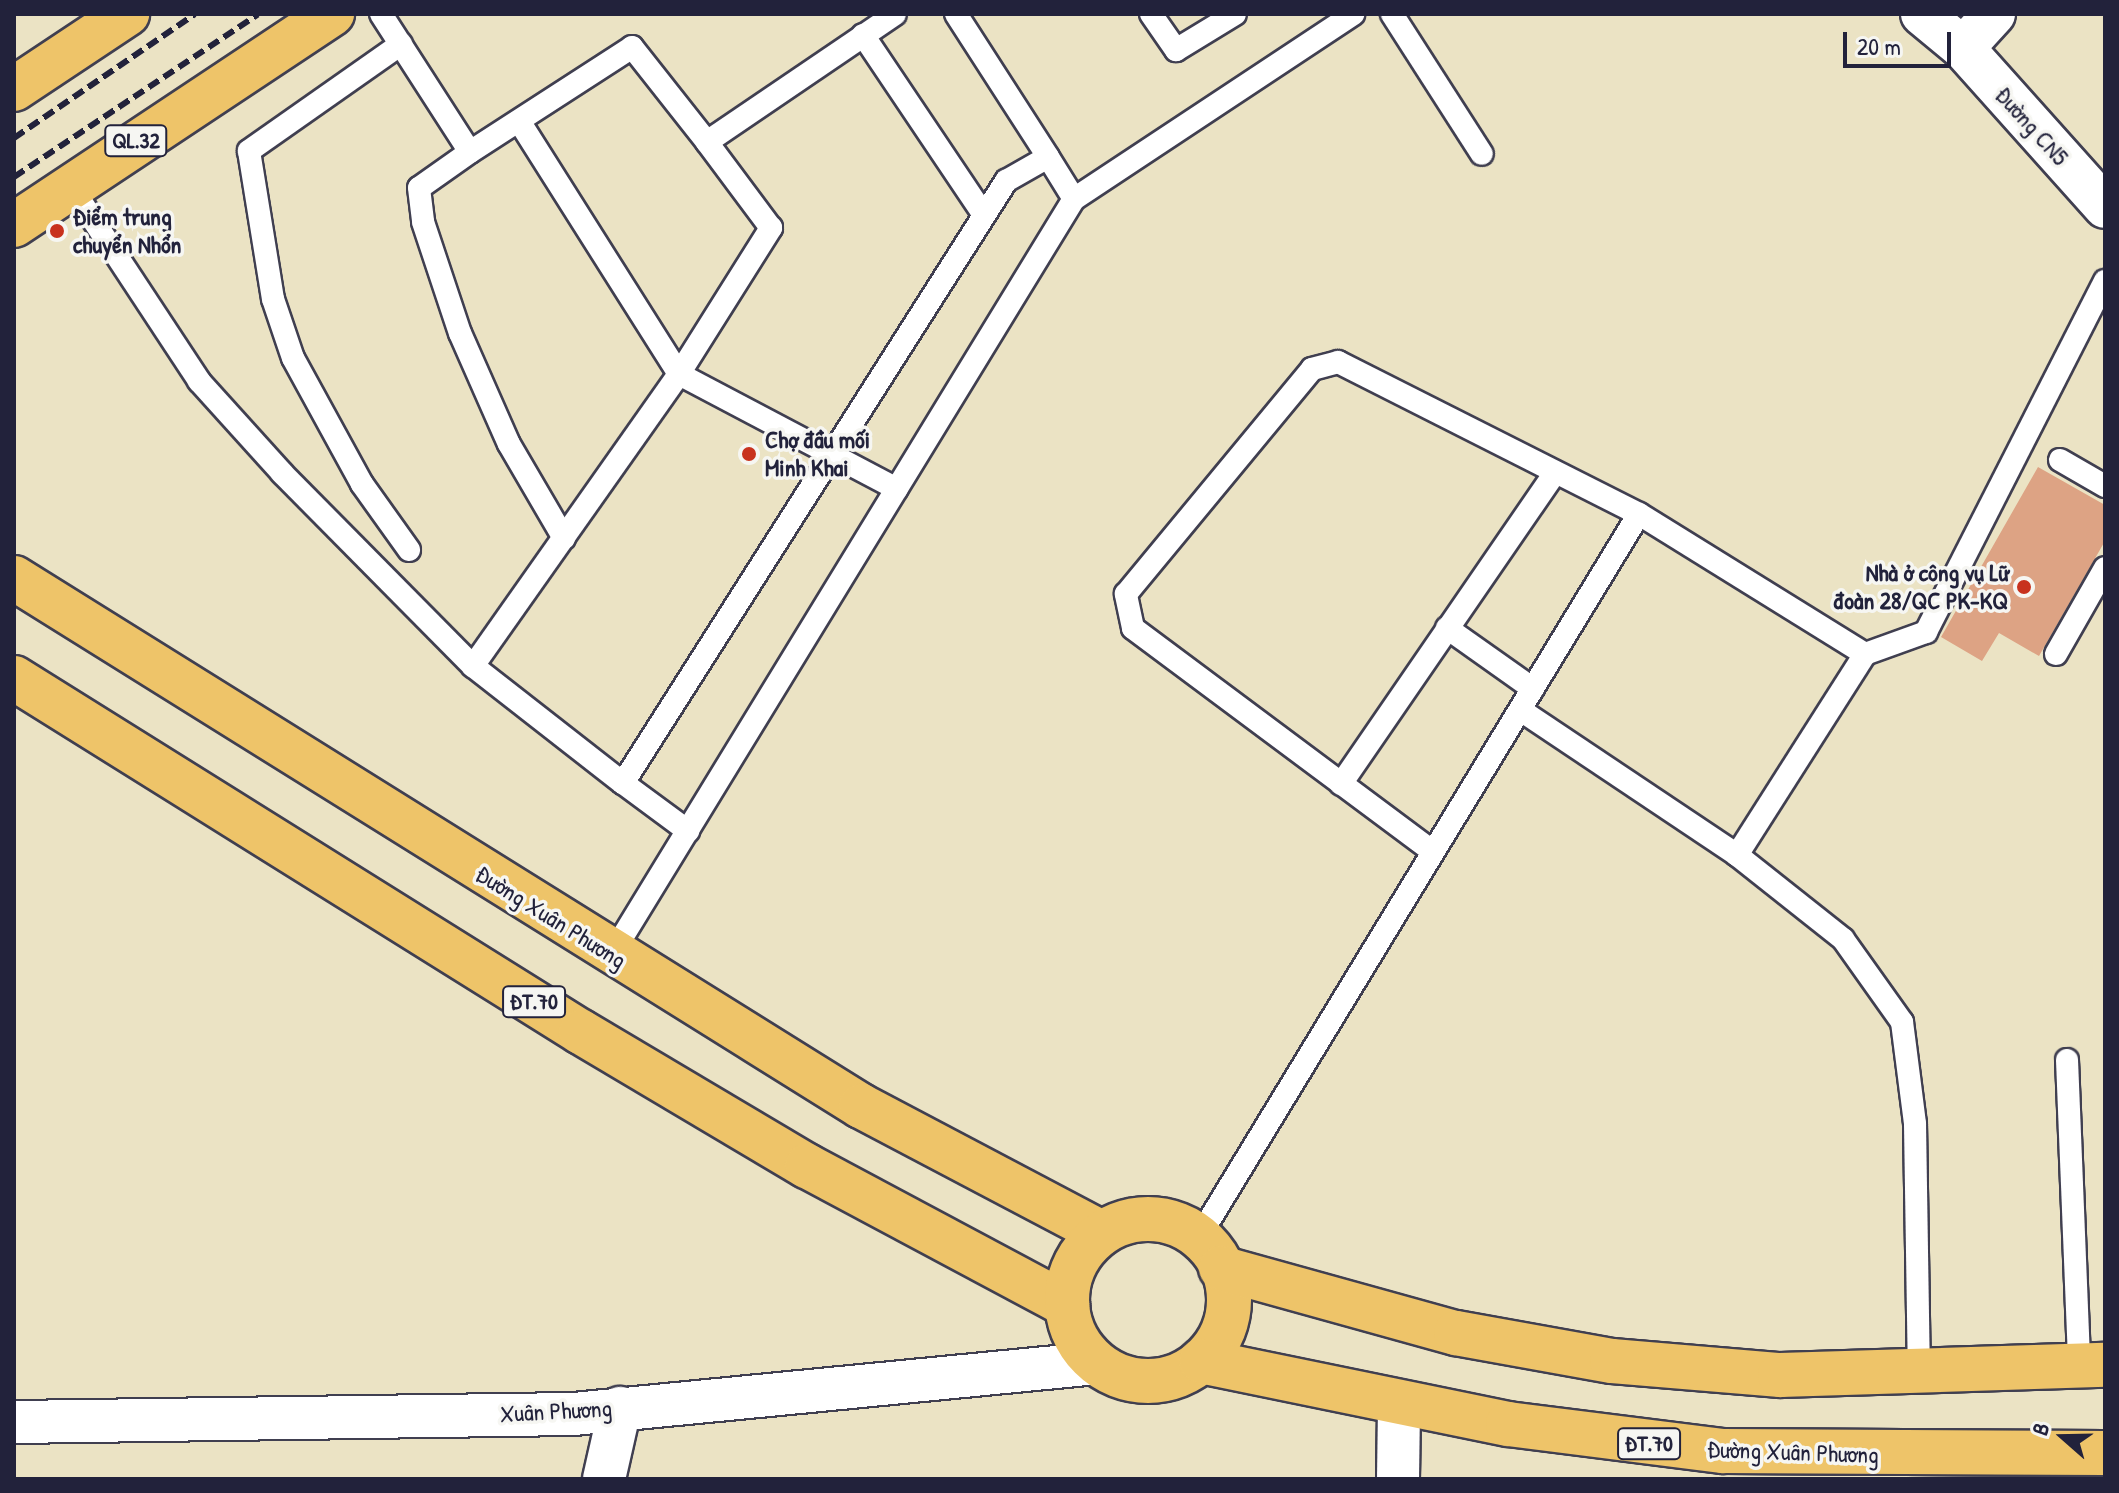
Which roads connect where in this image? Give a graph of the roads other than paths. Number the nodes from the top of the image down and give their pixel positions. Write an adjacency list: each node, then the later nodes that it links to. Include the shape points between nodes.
1 (127, 14): 17 (main road)
2 (332, 14): 23 (main road, QL.32)
3 (381, 14): 15 (lane)
4 (895, 14): 14 (lane)
5 (956, 14): 22 (lane)
6 (1151, 14): 12 (lane, via 1176,50)
7 (1235, 14): 12 (lane)
8 (1353, 14): 13 (lane)
9 (1392, 14): 21 (lane)
10 (1922, 14): 16 (street, Đường CN5)
11 (1994, 14): 16 (street)
12 (1208, 21)
13 (1323, 22): 24 (lane)
14 (863, 35): 19 (lane); 26 (lane)
15 (401, 44): 20 (lane); 37 (lane, via 249,151 273,299 293,358 362,484)
16 (1963, 48): 25 (street, Đường CN5)
17 (14, 89)
18 (519, 121): 19 (lane, via 632,47); 20 (lane); 29 (lane)
19 (707, 142): 29 (lane, via 771,228)
20 (470, 152): 36 (lane, via 419,188 423,222 460,333 509,444)
21 (1482, 154)
22 (1048, 157): 24 (lane); 26 (lane, via 1006,181)
23 (70, 185): 27 (main road, QL.32); 43 (lane, via 199,381)
24 (1074, 199): 34 (lane)
25 (2105, 207)
26 (984, 215): 30 (lane)
27 (14, 225)
28 (2105, 281): 41 (lane, via 1926,632)
29 (679, 374): 30 (lane); 36 (lane)
30 (831, 456): 34 (lane); 47 (lane)
31 (2060, 460): 33 (lane)
32 (1555, 473): 35 (lane); 40 (lane); 48 (lane, via 1338,362 1312,369 1126,594 1133,628)
33 (2105, 486)
34 (897, 489): 49 (lane)
35 (1639, 514): 41 (lane); 45 (lane)
36 (564, 538): 43 (lane)
37 (409, 550)
38 (2105, 568): 42 (lane)
39 (14, 578): 52 (main road, Đường Xuân Phương)
40 (1447, 628): 45 (lane); 48 (lane)
41 (1865, 654): 51 (lane)
42 (2056, 654)
43 (473, 666): 47 (lane)
44 (14, 678): 56 (main road, ĐT.70, via 581,1032 807,1166)
45 (1533, 689): 46 (lane)
46 (1522, 711): 50 (lane); 51 (lane)
47 (623, 783): 49 (lane)
48 (1341, 784): 50 (lane)
49 (688, 831): 52 (lane)
50 (1432, 851): 55 (lane)
51 (1737, 855): 60 (lane, via 1843,939 1902,1022 1915,1124)
52 (612, 954): 54 (main road, Đường Xuân Phương, via 861,1106)
53 (2067, 1060): 59 (lane)
54 (1102, 1233): 55 (main road, via 1151,1219); 56 (main road, via 1076,1265)
55 (1210, 1252): 57 (main road, via 1229,1306 1223,1331); 60 (main road, via 1456,1333 1612,1361 1780,1375)
56 (1067, 1305): 58 (main road, via 1073,1333)
57 (1201, 1361): 58 (main road, via 1164,1380 1136,1381); 61 (main road, Đường Xuân Phương / ĐT.70)
58 (1097, 1363): 62 (street, Xuân Phương)
59 (2092, 1365): 60 (main road)
60 (1919, 1373)
61 (1399, 1404): 65 (main road, Đường Xuân Phương / ĐT.70, via 1694,1448); 67 (street)
62 (620, 1408): 63 (street, Xuân Phương); 66 (street)
63 (14, 1422)
64 (2105, 1453): 65 (main road, Đường Xuân Phương / ĐT.70)
65 (1884, 1467)
66 (604, 1479)
67 (1398, 1479)

